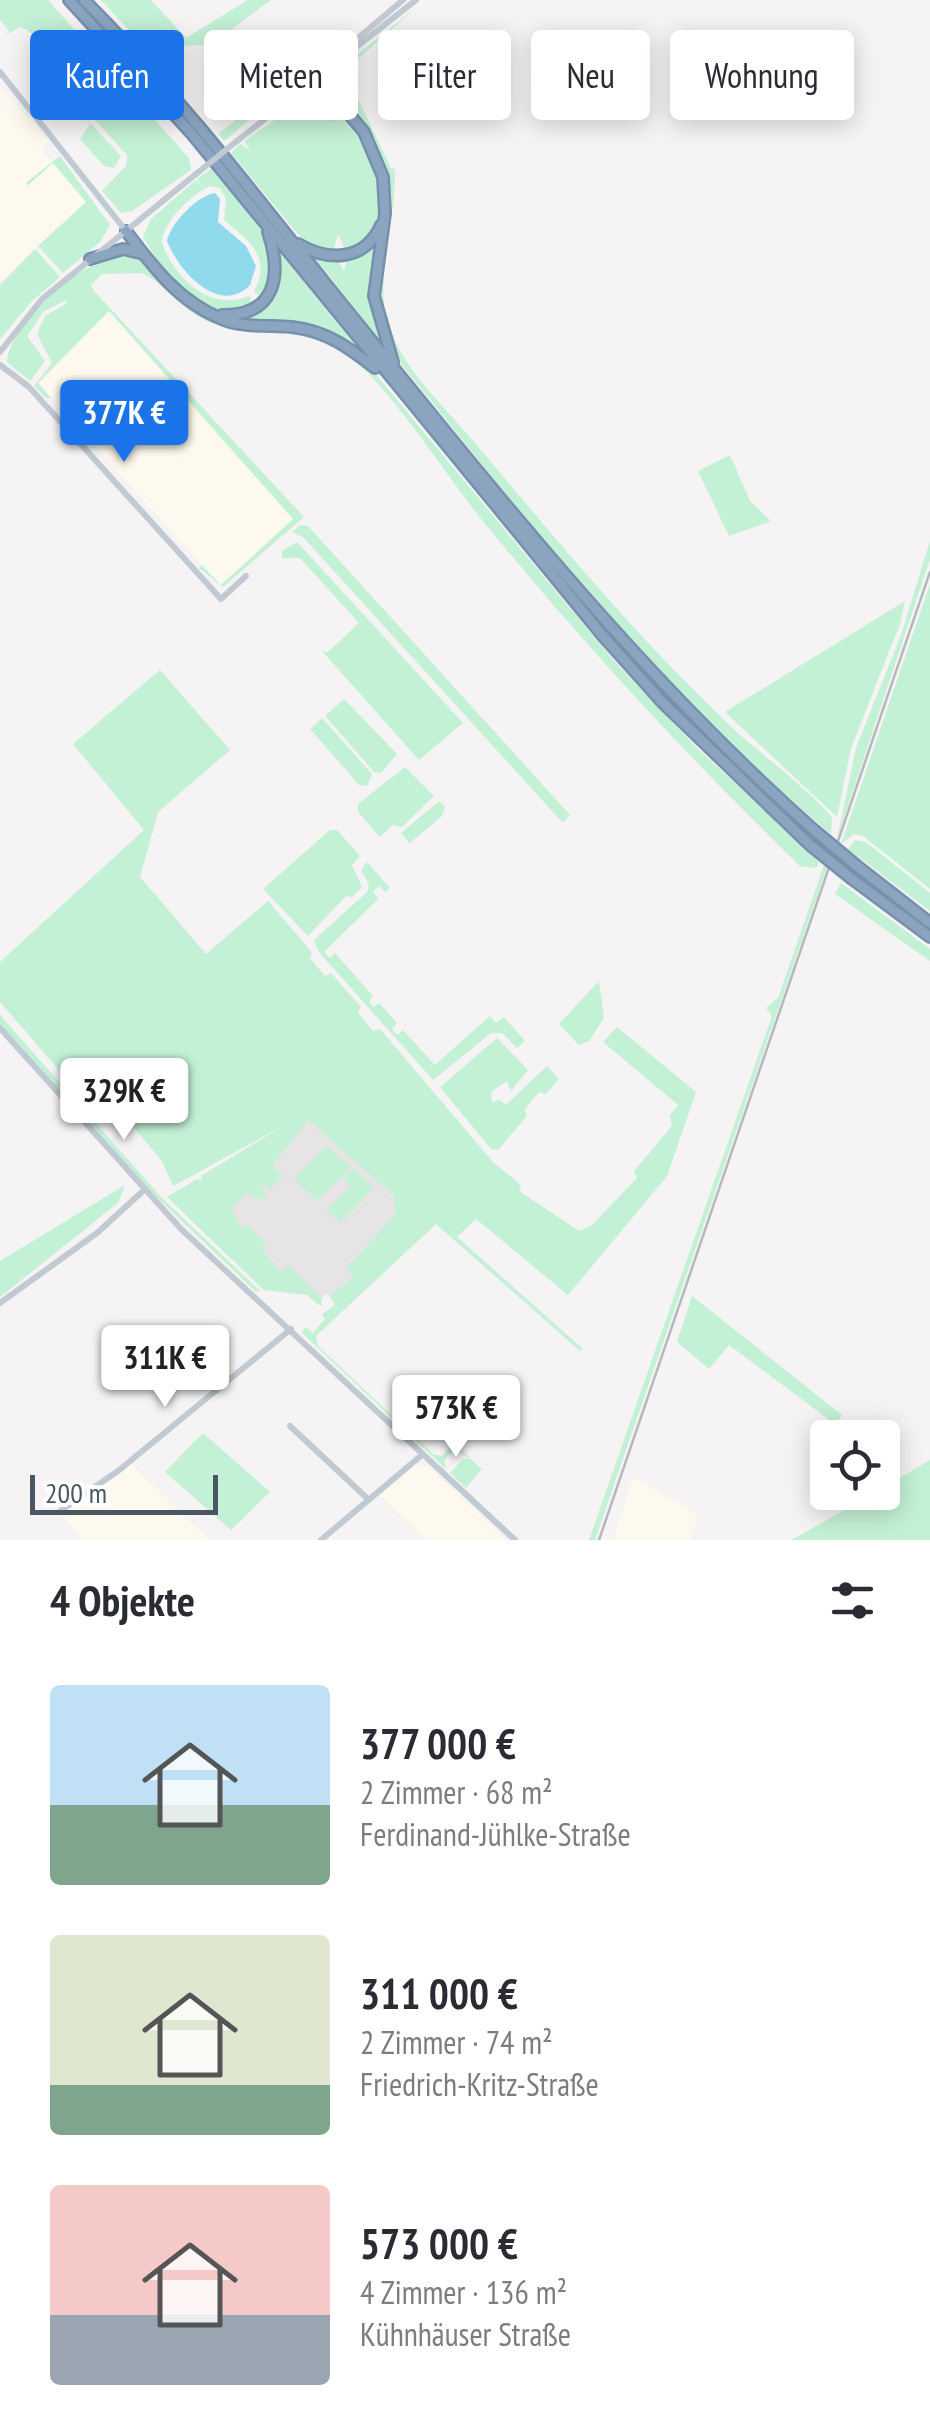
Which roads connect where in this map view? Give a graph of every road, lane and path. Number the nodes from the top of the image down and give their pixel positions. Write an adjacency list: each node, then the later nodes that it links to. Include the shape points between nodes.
1 (69, 0): 13 (highway)
2 (84, 0): 15 (highway)
3 (403, 0): 5 (street)
4 (416, 0): 6 (street)
5 (358, 39)
6 (358, 47)
7 (0, 72): 14 (street)
8 (264, 120): 11 (street)
9 (265, 120): 11 (street)
10 (355, 120): 12 (highway, via 378,158)
11 (258, 125): 14 (street, bridge)
12 (385, 213): 15 (highway, via 371,241 344,256 320,254); 21 (highway, via 374,296)
13 (266, 224): 18 (highway, via 277,259 272,288 251,310); 21 (highway)
14 (126, 231): 16 (highway); 17 (street)
15 (289, 238): 21 (highway)
16 (142, 254): 17 (highway, via 122,248); 18 (highway, via 176,292)
17 (90, 259): 19 (street, via 28,313)
18 (216, 315): 21 (highway, via 321,333)
19 (0, 352)
20 (0, 365): 22 (street, via 28,387 221,598)
21 (391, 372): 23 (highway, bridge, via 612,631 737,761); 24 (highway, bridge, via 533,555 640,677 810,844)
22 (246, 576)
23 (930, 923)
24 (930, 937)
25 (0, 1028): 26 (street)
26 (143, 1191): 27 (street); 28 (street)
27 (0, 1303)
28 (290, 1329): 30 (street); 32 (street)
29 (290, 1426): 31 (street)
30 (423, 1454): 31 (street); 34 (street)
31 (369, 1500): 33 (street)
32 (60, 1511)
33 (321, 1540)
34 (515, 1540)

